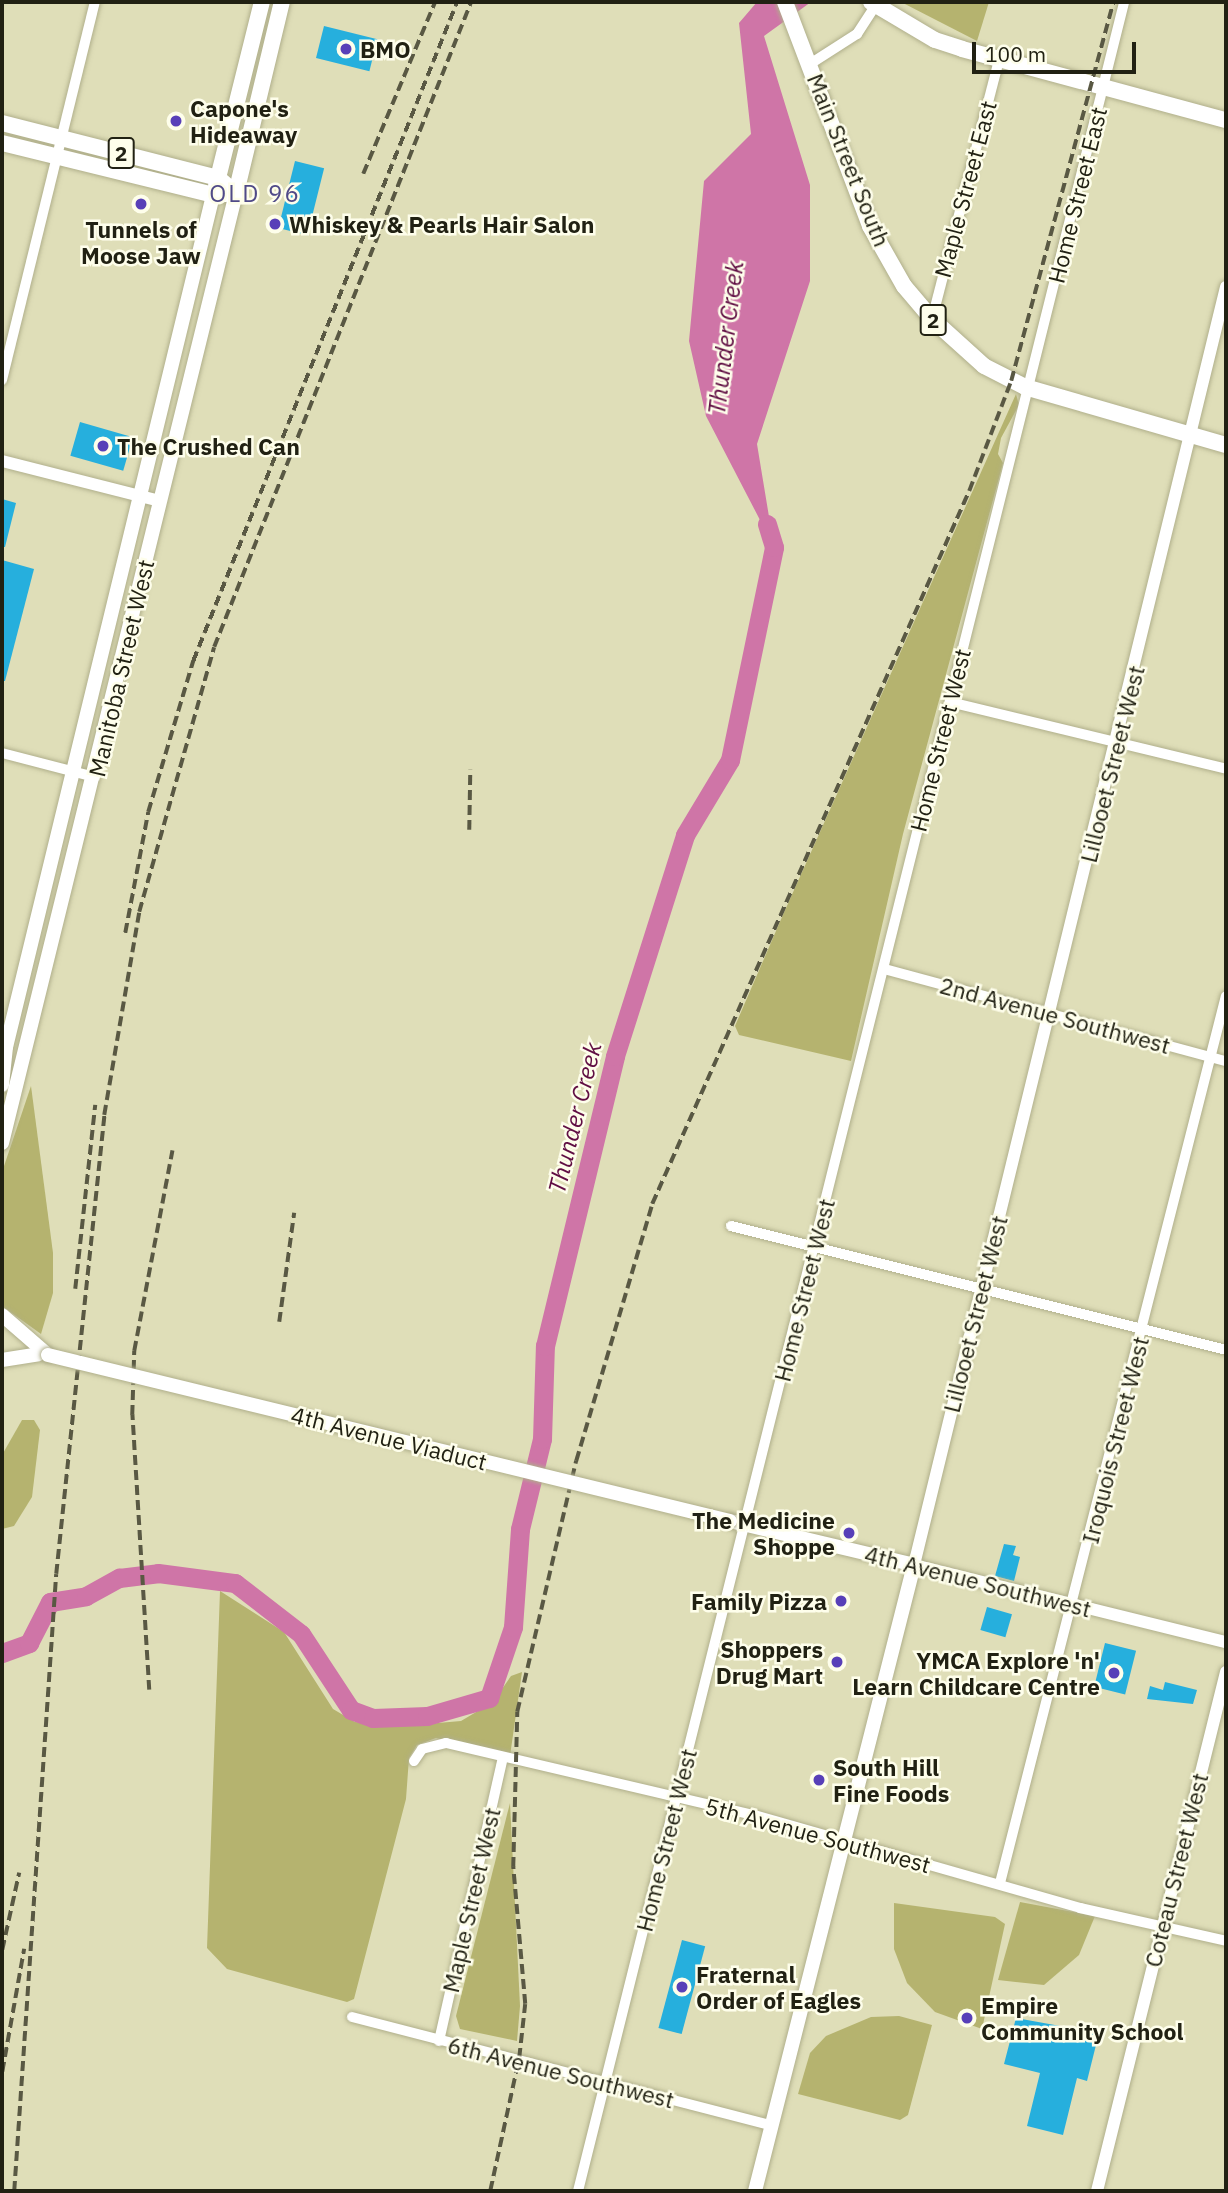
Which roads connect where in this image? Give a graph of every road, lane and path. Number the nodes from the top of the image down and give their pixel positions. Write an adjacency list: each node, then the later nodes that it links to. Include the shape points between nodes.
1 (95, 2): 12 (street)
2 (262, 2): 15 (main road)
3 (282, 2): 16 (main road)
4 (785, 2): 8 (main road, Main Street South / 2)
5 (1124, 2): 9 (street, Home Street East)
6 (875, 3): 7 (main road, via 934,40); 8 (street, via 857,34)
7 (999, 59): 9 (main road); 19 (street, Maple Street East)
8 (810, 64): 19 (main road, Main Street South / 2, via 870,226 904,286)
9 (1104, 88): 10 (main road); 21 (street, Home Street East)
10 (1226, 120)
11 (2, 123): 12 (main road, 2)
12 (61, 138): 14 (street); 15 (main road, 2)
13 (2, 143): 14 (main road, 2)
14 (57, 156): 17 (main road, 2); 20 (street)
15 (218, 178): 16 (main road, 2); 17 (main road)
16 (236, 192): 17 (main road, 2); 26 (main road, Manitoba Street West)
17 (213, 195): 25 (main road, Manitoba Street West)
18 (1226, 286): 22 (street, Lillooet Street West)
19 (932, 319): 21 (main road, Main Street South / 2, via 984,366)
20 (2, 380)
21 (1025, 387): 22 (main road, Main Street South / 2); 27 (street, Home Street West)
22 (1192, 437): 23 (main road, Main Street South / 2); 28 (street, Lillooet Street West)
23 (1226, 445)
24 (2, 461): 25 (street)
25 (139, 496): 26 (street); 31 (main road, Manitoba Street West)
26 (160, 501): 32 (main road, Manitoba Street West)
27 (950, 702): 28 (street); 33 (street, Home Street West)
28 (1119, 740): 30 (street); 35 (street, Lillooet Street West)
29 (2, 753): 31 (street)
30 (1226, 769)
31 (73, 771): 32 (street); 36 (main road, Manitoba Street West)
32 (95, 777): 37 (main road, Manitoba Street West)
33 (884, 969): 35 (street, 2nd Avenue Southwest); 43 (street, Home Street West)
34 (1226, 996): 38 (street, Iroquois Street West)
35 (1048, 1014): 38 (street, 2nd Avenue Southwest); 44 (street, Lillooet Street West)
36 (3, 1050): 37 (street); 40 (main road, Manitoba Street West)
37 (25, 1052): 41 (main road, Manitoba Street West)
38 (1211, 1058): 39 (street, 2nd Avenue Southwest); 47 (street, Iroquois Street West)
39 (1226, 1061)
40 (2, 1085)
41 (2, 1143)
42 (731, 1227): 43 (street)
43 (815, 1248): 44 (street); 52 (street, Home Street West)
44 (981, 1289): 47 (street); 53 (street, Lillooet Street West)
45 (2, 1315): 49 (main road)
46 (2, 1328): 49 (main road)
47 (1143, 1329): 48 (street); 54 (street, Iroquois Street West)
48 (1226, 1350)
49 (43, 1354): 50 (main road); 51 (main road, 4th Avenue Viaduct, bridge)
50 (2, 1360)
51 (730, 1521): 52 (main road, 4th Avenue Southwest)
52 (746, 1525): 53 (main road, 4th Avenue Southwest); 59 (street, Home Street West)
53 (914, 1565): 54 (street, 4th Avenue Southwest); 60 (main road, Lillooet Street West)
54 (1074, 1605): 55 (street, 4th Avenue Southwest); 61 (street, Iroquois Street West)
55 (1226, 1642)
56 (1226, 1672): 62 (street, Coteau Street West)
57 (503, 1758): 58 (street, 5th Avenue Southwest, via 446,1743 422,1749); 59 (street, 5th Avenue Southwest); 65 (street, Maple Street West)
58 (414, 1761)
59 (677, 1796): 60 (street, 5th Avenue Southwest); 66 (street, Home Street West)
60 (843, 1845): 61 (street, 5th Avenue Southwest); 67 (main road, Lillooet Street West)
61 (1000, 1883): 62 (street, 5th Avenue Southwest, via 1080,1908)
62 (1162, 1924): 63 (street, 5th Avenue Southwest); 70 (street, Coteau Street West)
63 (1226, 1941)
64 (352, 2017): 65 (street, 6th Avenue Southwest)
65 (439, 2042): 66 (street, 6th Avenue Southwest)
66 (606, 2082): 67 (street, 6th Avenue Southwest); 68 (street, Home Street West)
67 (771, 2125): 69 (main road, Lillooet Street West)
68 (578, 2191)
69 (755, 2191)
70 (1097, 2191)

